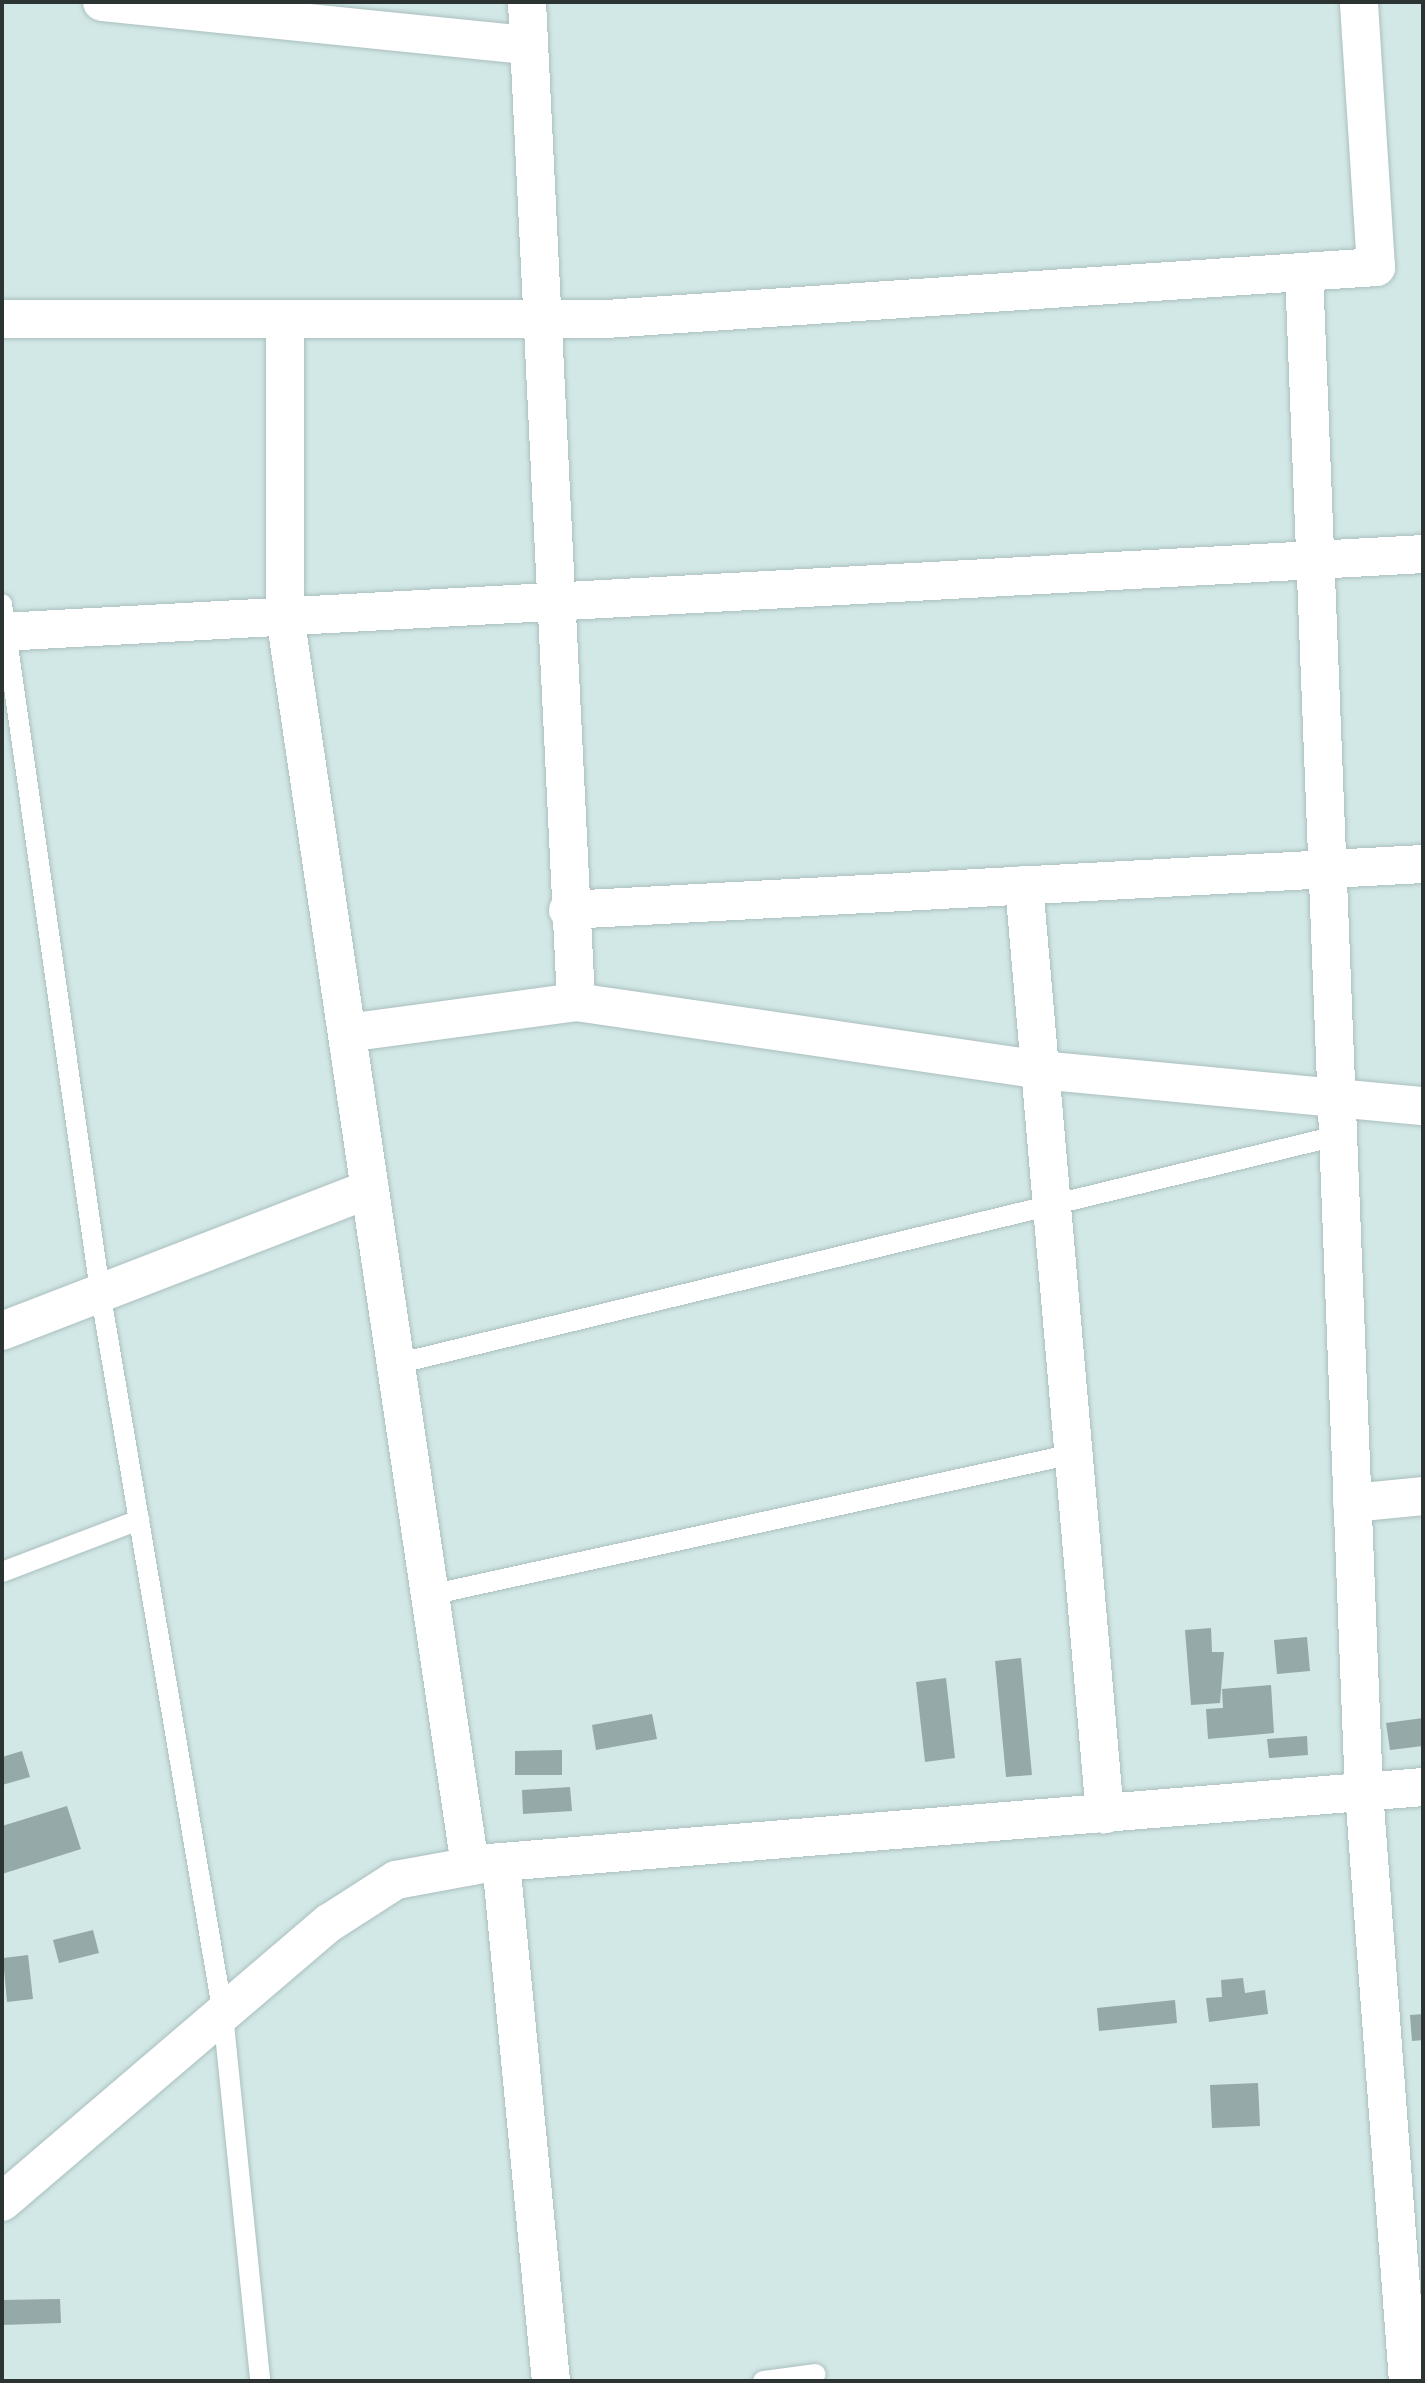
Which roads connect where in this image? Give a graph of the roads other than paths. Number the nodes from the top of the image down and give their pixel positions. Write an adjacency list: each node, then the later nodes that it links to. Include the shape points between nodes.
1 (102, 2): 4 (street)
2 (527, 2): 4 (street)
3 (1359, 2): 5 (street, via 1376,267)
4 (529, 45): 8 (street)
5 (1304, 272): 8 (street); 10 (street)
6 (2, 319): 7 (street)
7 (285, 319): 8 (street); 13 (street)
8 (541, 319): 11 (street)
9 (1423, 554): 10 (street)
10 (1315, 560): 11 (street); 16 (street)
11 (554, 601): 13 (street); 18 (street)
12 (2, 604): 14 (lane)
13 (285, 616): 14 (street); 20 (street)
14 (2, 632): 27 (lane)
15 (1423, 864): 16 (street)
16 (1326, 869): 17 (street); 22 (street)
17 (1024, 885): 18 (street); 21 (street)
18 (568, 910): 19 (street)
19 (576, 1002): 20 (street); 21 (street)
20 (347, 1033): 25 (street)
21 (1040, 1070): 22 (street); 26 (street)
22 (1334, 1095): 23 (street); 24 (street)
23 (1423, 1106)
24 (1336, 1136): 26 (lane); 32 (street)
25 (370, 1189): 27 (street); 29 (street)
26 (1052, 1205): 29 (lane); 30 (street)
27 (100, 1291): 28 (street); 33 (lane)
28 (2, 1331)
29 (396, 1364): 35 (street)
30 (1073, 1454): 35 (lane); 38 (street)
31 (1423, 1496): 32 (street)
32 (1352, 1503): 37 (street)
33 (139, 1520): 34 (lane); 40 (lane)
34 (2, 1572)
35 (430, 1595): 39 (street)
36 (1423, 1787): 37 (street)
37 (1364, 1792): 38 (street); 41 (street)
38 (1105, 1814): 39 (street)
39 (486, 1864): 40 (street, via 396,1880 329,1923); 45 (street)
40 (223, 2014): 42 (street); 44 (lane)
41 (1407, 2157): 47 (street)
42 (2, 2202)
43 (816, 2374): 46 (lane)
44 (260, 2381)
45 (551, 2381)
46 (763, 2381)
47 (1408, 2381)

